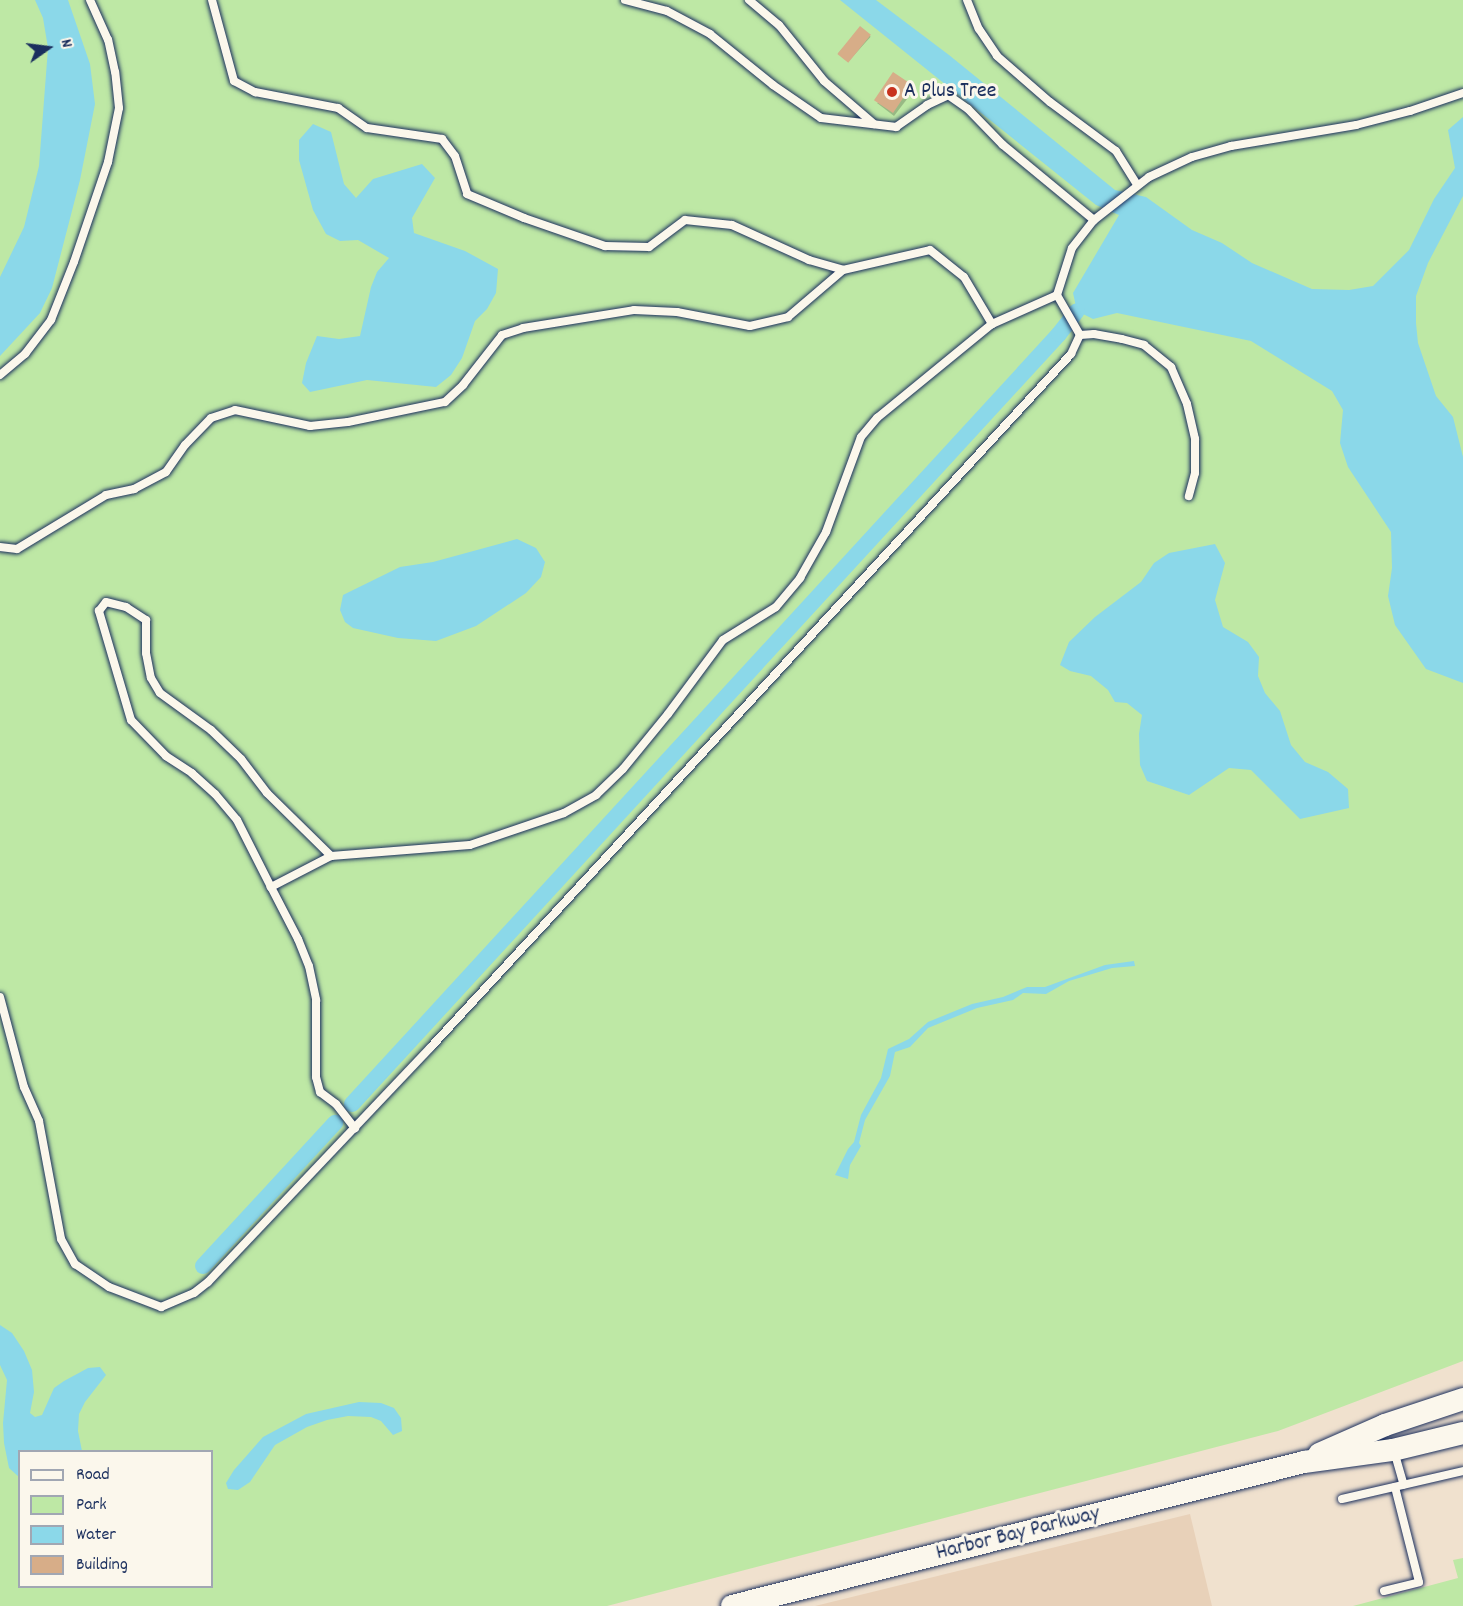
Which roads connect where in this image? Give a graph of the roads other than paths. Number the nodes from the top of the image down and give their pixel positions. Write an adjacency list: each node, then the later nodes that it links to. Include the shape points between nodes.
1 (90, 0): 14 (lane, via 108,40 119,108 108,162 51,320 25,354)
2 (212, 0): 10 (lane, via 234,81 255,92 338,108 367,128 442,139 455,156 467,194 604,246 649,247 685,220 732,225 809,260)
3 (625, 0): 7 (lane, via 667,11 710,34 821,118)
4 (748, 0): 7 (lane, via 779,26 824,81)
5 (967, 0): 8 (lane, via 979,29 997,56 1116,151)
6 (1463, 93): 8 (lane, via 1356,125 1231,146 1192,157)
7 (875, 125): 9 (lane, via 896,127 948,95)
8 (1137, 185): 9 (lane)
9 (1094, 220): 11 (lane, via 1072,248)
10 (843, 270): 12 (lane, via 930,250 964,277); 16 (lane, via 788,317 750,326 688,313 634,310 523,328 502,335 445,402 310,426 235,410 211,418 184,445 166,472 134,489 106,495 17,549)
11 (1057, 295): 12 (lane); 13 (lane)
12 (992, 324): 17 (lane, via 877,418 861,436 826,532 800,578 776,607 723,640 668,714 596,795 564,813 470,845)
13 (1080, 335): 15 (lane, via 1113,337 1144,345 1171,367 1187,404 1195,439 1195,473); 20 (lane, via 1071,354)
14 (0, 375)
15 (1189, 496)
16 (0, 547)
17 (331, 856): 18 (lane); 18 (lane, via 211,730 160,693 147,661 146,620 126,607 106,602 99,611 130,720 166,756 215,794 237,820)
18 (271, 887): 20 (lane, via 309,966 316,1000 316,1077 320,1092 336,1104)
19 (0, 997): 20 (lane, via 24,1087 39,1121 61,1239 75,1264 109,1287 161,1307 194,1293 208,1282)
20 (355, 1128)
21 (1463, 1399): 24 (main road, Harbor Bay Parkway, via 1385,1425)
22 (1463, 1433): 23 (main road, Harbor Bay Parkway)
23 (1393, 1450): 24 (main road, Harbor Bay Parkway); 26 (lane)
24 (1304, 1462): 29 (main road, Harbor Bay Parkway)
25 (1463, 1471): 26 (lane)
26 (1400, 1486): 27 (lane); 28 (lane, via 1419,1582)
27 (1342, 1499)
28 (1384, 1591)
29 (732, 1606)

